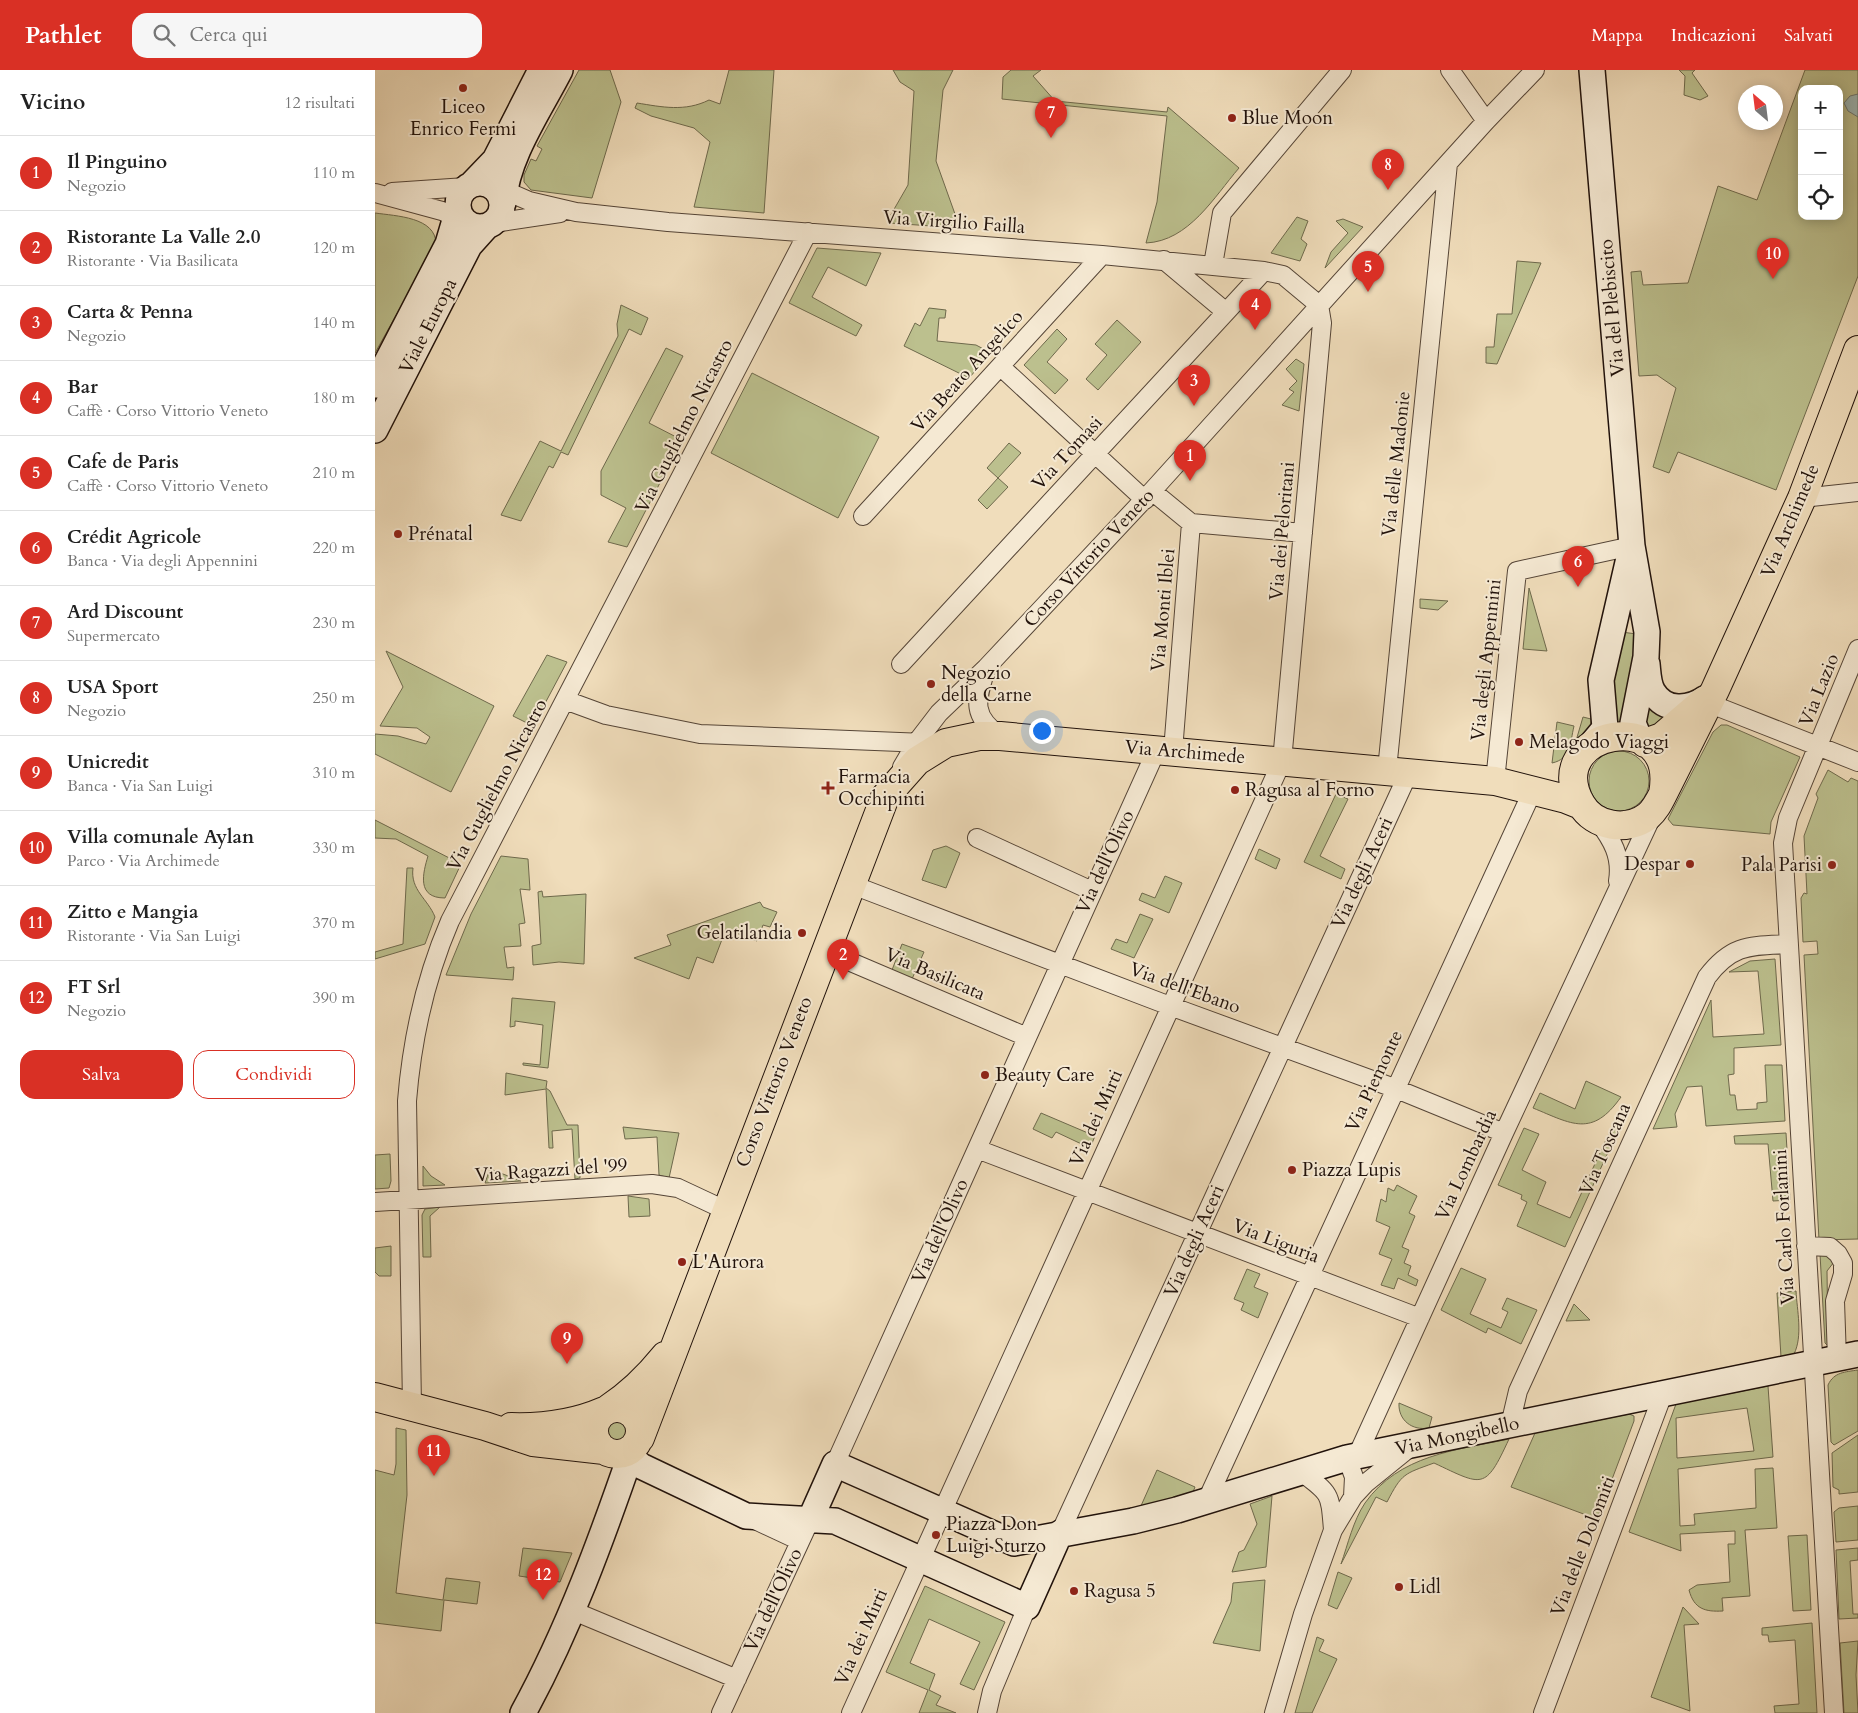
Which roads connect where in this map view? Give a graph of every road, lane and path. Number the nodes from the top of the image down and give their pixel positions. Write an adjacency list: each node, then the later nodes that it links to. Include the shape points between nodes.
1 (541, 70): 10 (street, Viale Europa, via 495,160)
2 (561, 70): 10 (street, Viale Europa, via 515,156)
3 (1342, 70): 15 (street, via 1222,213)
4 (1450, 70): 7 (street)
5 (1535, 70): 7 (street, Corso Vittorio Veneto)
6 (1592, 70): 30 (street, Via del Plebiscito)
7 (1486, 120): 8 (street, Corso Vittorio Veneto)
8 (1448, 163): 17 (street, Corso Vittorio Veneto); 48 (street, Via delle Madonie)
9 (376, 193): 10 (street); 10 (street, via 442,211)
10 (480, 205): 11 (street); 11 (street, via 529,201); 21 (street, Viale Europa, via 449,244); 22 (street, Viale Europa, via 469,246)
11 (576, 212): 12 (street, Via Virgilio Failla)
12 (808, 232): 13 (street, Via Virgilio Failla); 36 (street, Via Guglielmo Nicastro)
13 (1102, 255): 14 (street, Via Virgilio Failla); 20 (street, Via Beato Angelico)
14 (1163, 260): 15 (street, Via Virgilio Failla); 18 (street)
15 (1213, 265): 16 (street, Via Virgilio Failla)
16 (1264, 270): 17 (street, Via Virgilio Failla, via 1283,275); 18 (street, Via Tomasi)
17 (1319, 305): 25 (street, Corso Vittorio Veneto); 29 (street, Via dei Peloritani, via 1322,323)
18 (1226, 312): 23 (street, Via Tomasi)
19 (1858, 350): 26 (main road, Via Archimede)
20 (1001, 366): 23 (street); 27 (street, Via Beato Angelico)
21 (375, 385)
22 (375, 430)
23 (1095, 454): 25 (street); 33 (street, Via Tomasi)
24 (1858, 492): 26 (street)
25 (1149, 496): 28 (street); 34 (street, Corso Vittorio Veneto)
26 (1802, 498): 35 (main road, Via Archimede)
27 (863, 516)
28 (1191, 523): 29 (street); 44 (street, Via Monti Iblei)
29 (1303, 533): 46 (street, Via dei Peloritani)
30 (1632, 546): 32 (street, Via del Plebiscito, via 1647,632); 45 (street, Via del Plebiscito, via 1601,680 1605,728); 49 (street, Via degli Appennini, via 1517,571)
31 (1858, 649): 43 (street, Via Lazio)
32 (1646, 657): 35 (street, via 1653,692 1667,704 1689,707); 41 (street, Via del Plebiscito, via 1633,723)
33 (901, 664)
34 (986, 668): 37 (street); 38 (street, Corso Vittorio Veneto)
35 (1711, 696): 41 (main road, via 1662,737); 43 (street); 52 (main road, Via Archimede)
36 (565, 700): 42 (street, via 606,715 700,734); 68 (street, Via Guglielmo Nicastro, via 450,921 431,970 410,1066 407,1101)
37 (976, 700): 39 (street, via 980,714); 40 (street, via 968,731)
38 (939, 713): 40 (street, via 935,722 937,730 943,738); 42 (street, Corso Vittorio Veneto)
39 (1000, 736): 40 (main road, Via Archimede); 44 (main road, Via Archimede)
40 (954, 741): 42 (street); 51 (main road, Via Archimede, via 917,761)
41 (1642, 741): 45 (main road, via 1614,735 1602,739); 52 (main road, via 1660,760 1664,771)
42 (916, 743): 51 (street, Corso Vittorio Veneto)
43 (1819, 746): 47 (street); 58 (street, Via Carlo Forlanini, via 1788,818 1783,843)
44 (1165, 750): 46 (main road, Via Archimede); 56 (street, Via dell'Olivo)
45 (1583, 756): 49 (main road, via 1563,773); 53 (main road, via 1574,781 1576,794)
46 (1282, 761): 48 (main road, Via Archimede); 61 (street, Via dei Mirti)
47 (1858, 762)
48 (1398, 771): 49 (main road, Via Archimede); 63 (street, Via degli Aceri)
49 (1501, 782): 50 (main road)
50 (1533, 790): 53 (main road); 64 (street, Via Piemonte)
51 (885, 797): 55 (main road, Corso Vittorio Veneto)
52 (1660, 801): 53 (main road, via 1647,816 1623,826); 57 (street)
53 (1590, 813): 57 (street, via 1614,843 1619,872)
54 (977, 838): 56 (street)
55 (850, 884): 59 (main road, Corso Vittorio Veneto); 60 (street, Via dell'Ebano)
56 (1092, 891): 60 (street, Via dell'Olivo)
57 (1615, 891): 65 (street, Via Lombardia)
58 (1788, 944): 72 (street, Via Carlo Forlanini); 81 (street, Via Toscana, via 1753,946 1734,951 1719,961 1707,977 1518,1390)
59 (825, 951): 62 (street, Via Basilicata); 70 (main road, Corso Vittorio Veneto)
60 (1060, 964): 61 (street, Via dell'Ebano); 62 (street, Via dell'Olivo)
61 (1170, 1006): 63 (street, Via dell'Ebano); 67 (street, Via dei Mirti)
62 (1027, 1036): 66 (street, Via dell'Olivo)
63 (1281, 1046): 64 (street, Via dell'Ebano); 71 (street, Via degli Aceri)
64 (1394, 1088): 65 (street, Via dell'Ebano); 73 (street, Via Piemonte)
65 (1504, 1133): 74 (street, Via Lombardia)
66 (977, 1149): 67 (street, Via Liguria); 86 (street, Via dell'Olivo)
67 (1087, 1190): 71 (street, Via Liguria); 91 (street, Via dei Mirti)
68 (409, 1201): 69 (street, Via Ragazzi del '99); 70 (street, Via Ragazzi del '99, via 652,1184 678,1188); 79 (street, Via Guglielmo Nicastro)
69 (375, 1202)
70 (725, 1210): 75 (main road, Corso Vittorio Veneto)
71 (1198, 1234): 73 (street, Via Liguria); 94 (street, Via degli Aceri)
72 (1806, 1246): 76 (street, Via Carlo Forlanini); 76 (street, via 1830,1247 1843,1263 1835,1301)
73 (1310, 1276): 74 (street, Via Liguria); 90 (street, Via Piemonte)
74 (1420, 1318): 85 (street, Via Lombardia)
75 (678, 1340): 80 (main road, Corso Vittorio Veneto, via 648,1378 626,1398); 84 (main road, Corso Vittorio Veneto)
76 (1836, 1359): 77 (street, Via Mongibello); 107 (street, Via Carlo Forlanini)
77 (1663, 1394): 81 (street, Via Mongibello); 106 (street, Via delle Dolomiti)
78 (375, 1397): 79 (main road)
79 (411, 1406): 82 (main road)
80 (606, 1410): 82 (main road, Corso Vittorio Veneto, via 556,1426); 84 (main road, via 594,1429 597,1443); 84 (main road, via 621,1408 633,1414 640,1425)
81 (1510, 1425): 83 (street, Via Mongibello)
82 (485, 1426): 84 (main road, via 547,1445)
83 (1414, 1445): 85 (street, Via Mongibello); 89 (street, via 1388,1463)
84 (623, 1449): 92 (street, via 641,1466 746,1516); 99 (street, via 619,1491)
85 (1347, 1459): 87 (street, Via Mongibello); 88 (street, Via Lombardia, via 1330,1476); 89 (street, via 1354,1477)
86 (835, 1464): 91 (street); 92 (street, Via dell'Olivo)
87 (1301, 1472): 88 (street); 90 (street, Via Mongibello)
88 (1328, 1492): 93 (street)
89 (1353, 1496): 93 (street)
90 (1207, 1500): 94 (street, Via Mongibello, via 1133,1521)
91 (945, 1503): 95 (street); 97 (street, Via dei Mirti)
92 (805, 1530): 97 (street, via 835,1521); 100 (street, Via dell'Olivo)
93 (1333, 1530): 105 (street, via 1303,1614)
94 (1060, 1533): 95 (street, Via Mongibello); 96 (street, Via degli Aceri)
95 (1014, 1543): 96 (street)
96 (1048, 1559): 98 (street, Via degli Aceri)
97 (915, 1568): 98 (street); 103 (street, Via dei Mirti)
98 (1027, 1607): 104 (street, Via degli Aceri, via 992,1691)
99 (571, 1610): 100 (street); 101 (street)
100 (737, 1679): 102 (street, Via dell'Olivo)
101 (523, 1713)
102 (721, 1713)
103 (851, 1713)
104 (987, 1713)
105 (1274, 1713)
106 (1543, 1713)
107 (1833, 1713)

